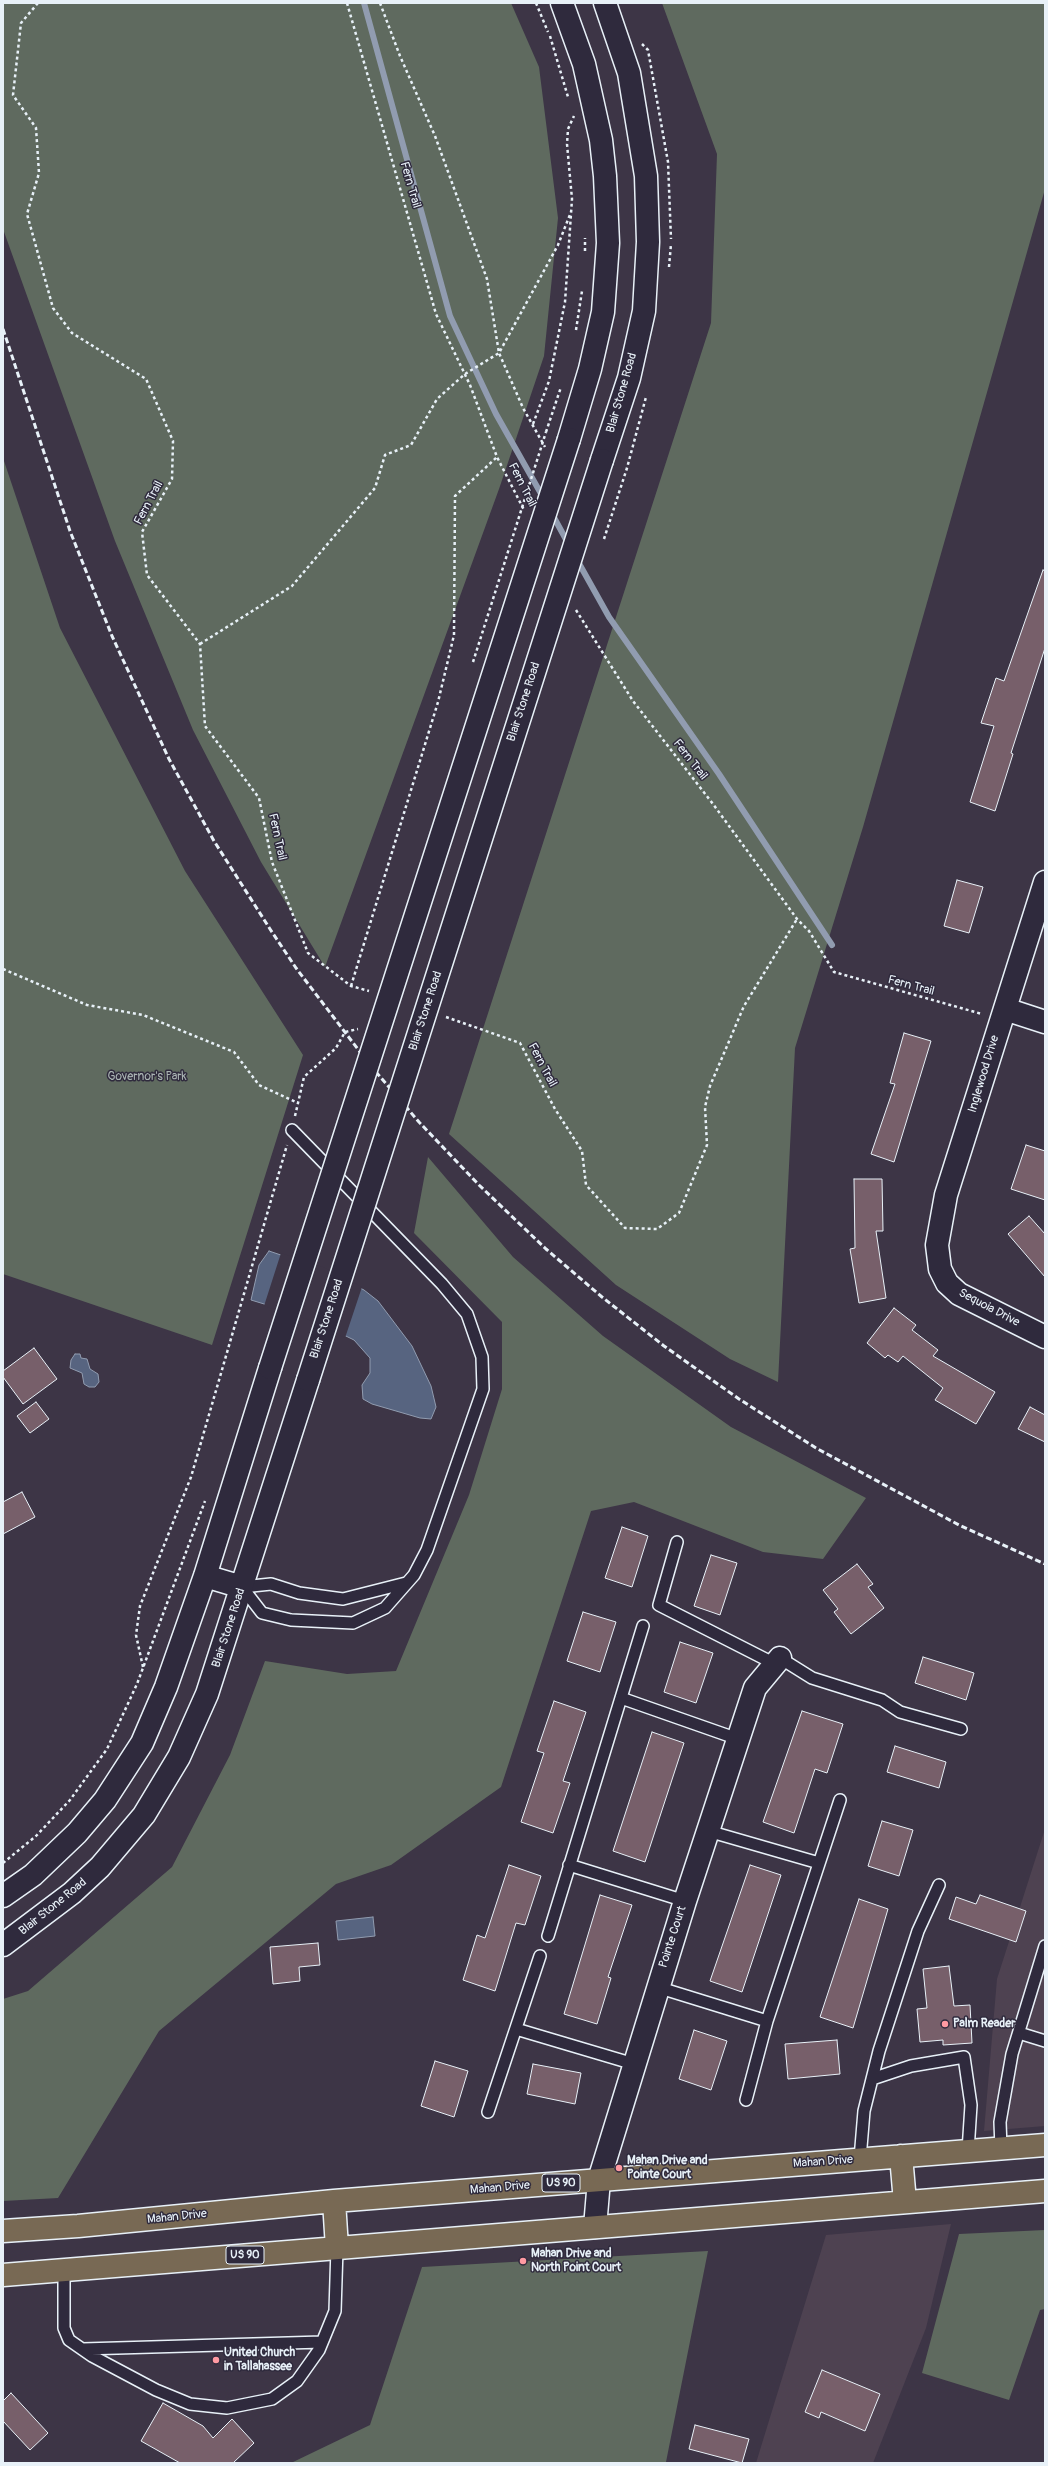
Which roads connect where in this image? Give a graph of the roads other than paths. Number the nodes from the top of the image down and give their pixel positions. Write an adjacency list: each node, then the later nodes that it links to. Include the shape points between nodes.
1 (562, 3): 10 (main road, bridge, via 584,64 601,140 605,176 608,243 602,312 590,369)
2 (605, 3): 12 (main road, Blair Stone Road, bridge, via 629,73 646,176 648,242 644,312 629,378)
3 (1045, 882): 4 (main road, Inglewood Drive)
4 (1003, 1014): 5 (main road); 7 (main road, Inglewood Drive, via 946,1195 937,1245)
5 (1045, 1022)
6 (292, 1130): 11 (lane, via 468,1314 482,1357 483,1389 428,1550 414,1575)
7 (940, 1269): 8 (main road, Sequoia Drive, via 947,1283 959,1294)
8 (1045, 1337)
9 (677, 1542): 14 (lane, via 659,1605)
10 (205, 1576): 12 (main road); 23 (main road, via 166,1687 142,1743 105,1800 78,1833 33,1874)
11 (406, 1583): 12 (lane, via 343,1599 299,1593 271,1584); 12 (lane, via 385,1608 353,1624 291,1620 262,1613)
12 (242, 1587): 26 (main road, Blair Stone Road, via 207,1694 179,1757 144,1815 100,1867 72,1893)
13 (643, 1626): 15 (lane)
14 (778, 1661): 16 (lane, via 812,1678 882,1700 900,1712); 17 (main road, Pointe Court, via 755,1688)
15 (621, 1698): 17 (lane); 21 (lane)
16 (960, 1729)
17 (738, 1740): 19 (main road, Pointe Court)
18 (840, 1800): 20 (lane)
19 (708, 1831): 20 (lane); 24 (main road, Pointe Court)
20 (820, 1863): 30 (lane)
21 (569, 1865): 24 (lane); 25 (lane)
22 (938, 1885): 35 (lane, via 918,1931)
23 (3, 1896)
24 (685, 1902): 29 (main road, Pointe Court)
25 (548, 1936)
26 (3, 1945)
27 (1045, 1946): 32 (lane)
28 (540, 1956): 31 (lane)
29 (657, 1987): 30 (lane); 34 (main road, Pointe Court)
30 (767, 2021): 36 (lane)
31 (516, 2028): 34 (lane); 37 (lane)
32 (1018, 2033): 33 (lane); 39 (lane, via 1000,2122)
33 (1045, 2041)
34 (634, 2064): 43 (main road, Pointe Court)
35 (872, 2079): 40 (lane, via 911,2066 964,2057 971,2105); 42 (lane, via 864,2111)
36 (746, 2100)
37 (488, 2112)
38 (1045, 2145): 39 (main road, Mahan Drive / US 90)
39 (1001, 2148): 40 (main road, Mahan Drive / US 90)
40 (968, 2150): 41 (main road, Mahan Drive / US 90)
41 (901, 2156): 42 (main road, Mahan Drive / US 90); 46 (main road)
42 (860, 2159): 43 (main road, Mahan Drive / US 90)
43 (599, 2180): 45 (main road, Mahan Drive / US 90); 47 (main road, Pointe Court)
44 (1045, 2191): 46 (main road, US 90)
45 (334, 2202): 48 (main road, Mahan Drive / US 90); 49 (main road)
46 (905, 2202): 47 (main road, US 90)
47 (595, 2227): 49 (main road, US 90)
48 (3, 2231)
49 (337, 2248): 50 (main road, US 90); 52 (lane, via 335,2311)
50 (64, 2270): 51 (main road, US 90); 53 (lane, via 64,2328 69,2340)
51 (3, 2275)
52 (322, 2342): 53 (lane); 53 (lane, via 297,2381 272,2399 227,2408 190,2404 156,2390)
53 (84, 2350)

